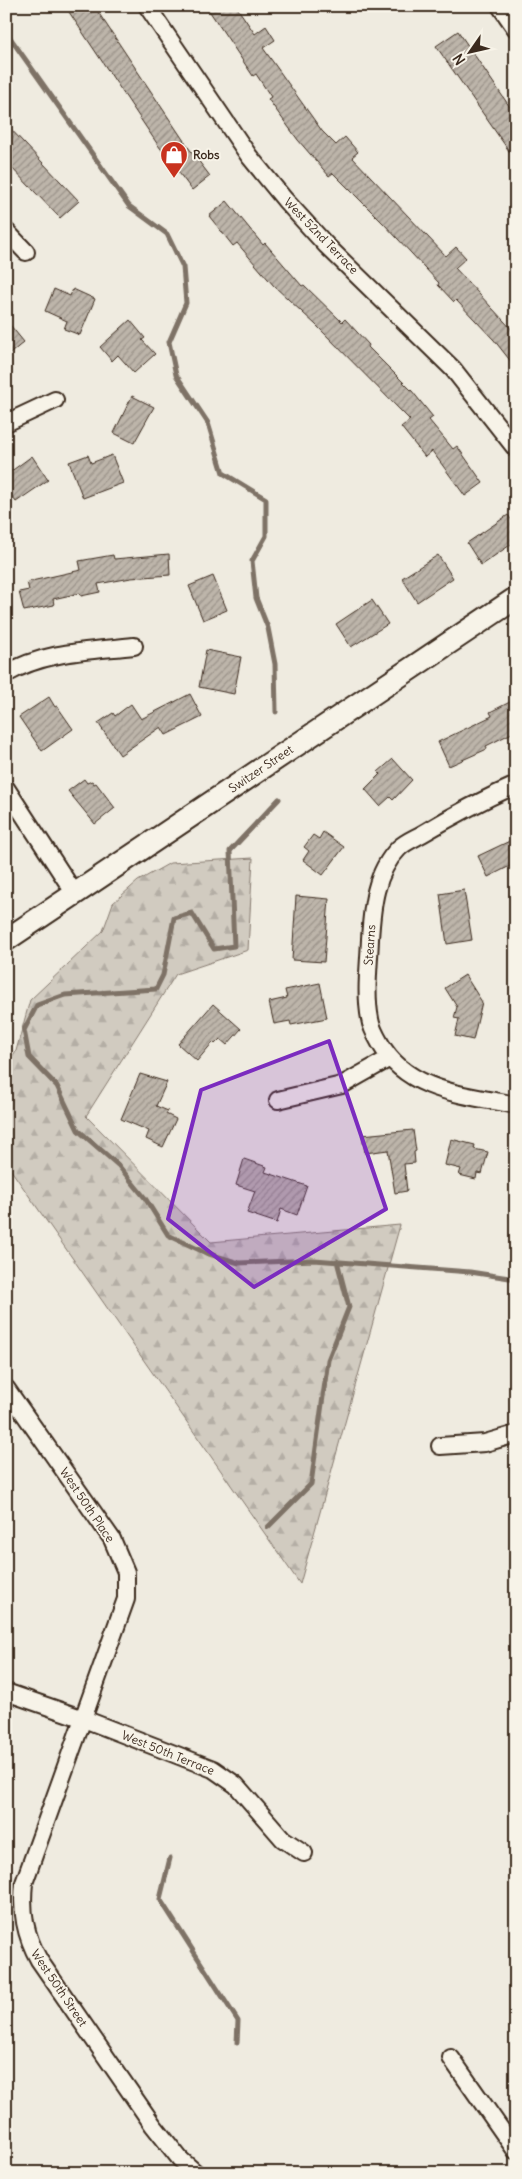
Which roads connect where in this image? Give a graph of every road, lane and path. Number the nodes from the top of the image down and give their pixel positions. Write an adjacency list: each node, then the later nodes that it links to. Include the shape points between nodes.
1 (147, 6): 8 (street, West 52nd Terrace, via 249,156 285,200 326,245 454,369)
2 (500, 6): 3 (street)
3 (516, 28)
4 (6, 231): 5 (street)
5 (26, 252)
6 (55, 400): 7 (street)
7 (6, 422)
8 (516, 449)
9 (516, 598): 14 (street, Switzer Street)
10 (134, 646): 11 (street, via 60,654)
11 (6, 674)
12 (516, 785): 16 (street, Stearns, via 399,847 379,877 371,924 368,982 370,1020)
13 (6, 788): 14 (street)
14 (75, 894): 15 (street, Switzer Street)
15 (6, 940)
16 (388, 1058): 17 (street, via 342,1086); 18 (street, via 424,1084)
17 (278, 1100)
18 (516, 1105)
19 (6, 1388): 23 (street, West 50th Place, via 112,1539 126,1572 126,1599)
20 (516, 1434): 21 (street, via 485,1443)
21 (440, 1446)
22 (6, 1692): 23 (street, West 50th Terrace)
23 (84, 1719): 24 (street, West 50th Terrace, via 213,1769 236,1785 282,1839); 27 (street, West 50th Street, via 24,1883 23,1921 31,1946 45,1968 153,2125 180,2159)
24 (304, 1853)
25 (451, 2058): 26 (street)
26 (516, 2151)
27 (196, 2173)

